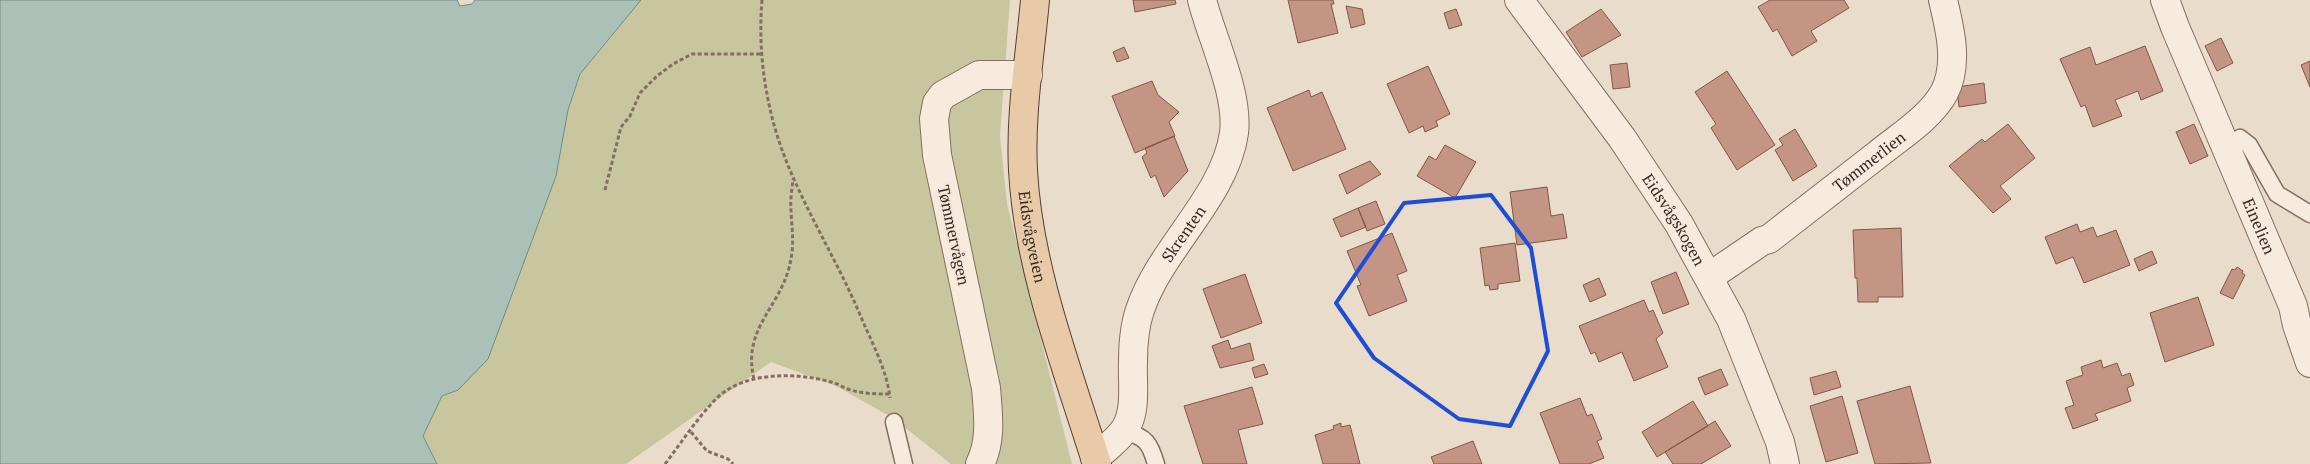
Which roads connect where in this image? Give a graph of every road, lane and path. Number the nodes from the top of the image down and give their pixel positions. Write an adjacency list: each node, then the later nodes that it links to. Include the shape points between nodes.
1 (762, 0): 7 (path)
2 (1035, 0): 8 (main road, Eidsvågveien)
3 (1202, 0): 20 (street, Skrenten, via 1230,92 1234,131 1223,166 1151,284 1140,309 1134,332 1133,408)
4 (1519, 0): 13 (street, Eidsvågskogen, via 1622,138 1680,224)
5 (1943, 0): 13 (street, Tømmerlien, via 1953,47 1950,74 1935,105 1805,212)
6 (2165, 0): 9 (street, Einelien)
7 (762, 54): 10 (path, via 775,129); 11 (path, via 692,54 656,76 640,93 622,127)
8 (1028, 75): 21 (main road, Eidsvågveien, via 1022,131 1023,171 1035,256); 25 (street, Tømmervågen, via 979,75 943,95 937,103 934,119 937,155 986,388 990,427)
9 (2226, 147): 12 (lane, Einelien, via 2240,138 2249,145 2277,194); 14 (street, Einelien)
10 (793, 178): 16 (path, via 790,210 794,245 788,269 753,343 750,362); 17 (path, via 856,304 881,363)
11 (605, 190)
12 (2310, 214)
13 (1709, 277): 27 (street, Eidsvågskogen, via 1731,319 1780,442)
14 (2302, 311): 15 (street, Einelien, via 2297,325)
15 (2310, 363)
16 (754, 379): 17 (path, via 780,375 799,377 830,382 849,390); 19 (path, via 734,386 715,399)
17 (890, 394): 18 (path)
18 (894, 422): 24 (lane)
19 (691, 432): 22 (path); 23 (path, via 707,450)
20 (1124, 432): 21 (street, Skrenten); 26 (lane, via 1140,435 1147,441)
21 (1096, 461)
22 (664, 464)
23 (733, 464)
24 (904, 464)
25 (980, 464)
26 (1156, 464)
27 (1785, 464)

